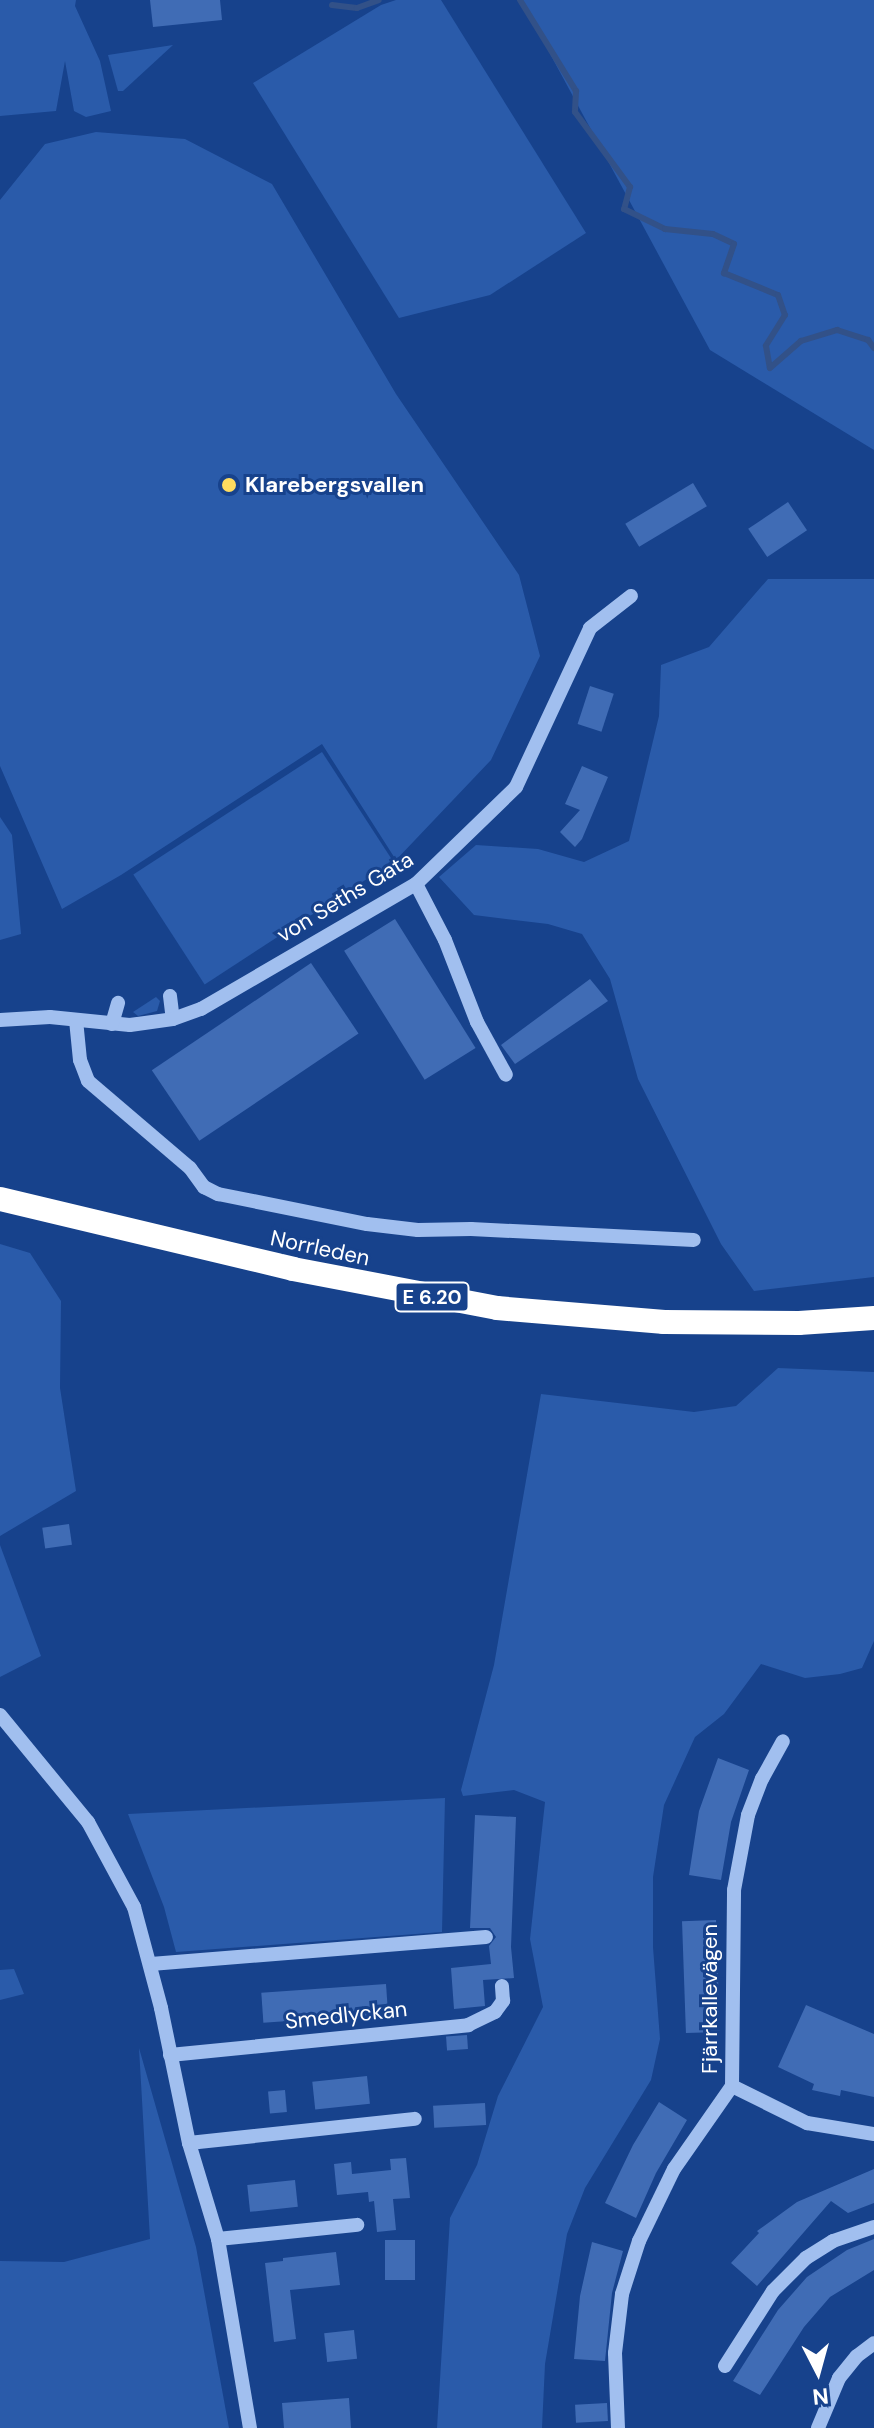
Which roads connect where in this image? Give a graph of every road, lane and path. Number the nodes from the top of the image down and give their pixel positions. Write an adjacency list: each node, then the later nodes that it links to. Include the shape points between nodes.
1 (631, 596): 2 (street, von Seths Gata, via 590,628 516,787)
2 (416, 884): 5 (street, von Seths Gata, via 201,1009); 9 (street)
3 (170, 996): 5 (street)
4 (118, 1003): 8 (street)
5 (173, 1019): 8 (street, von Seths Gata)
6 (0, 1020): 7 (street, von Seths Gata)
7 (76, 1020): 8 (street, von Seths Gata); 11 (street, via 88,1081 218,1194 418,1230)
8 (112, 1024)
9 (506, 1075)
10 (0, 1199): 12 (highway, Norrleden / E 6.20, via 293,1269 497,1308 664,1322)
11 (694, 1240)
12 (874, 1318)
13 (0, 1715): 16 (street, via 88,1822 134,1907)
14 (783, 1741): 19 (street, Fjärrkallevägen, via 748,1815 734,1890)
15 (486, 1937): 16 (street)
16 (151, 1964): 18 (street)
17 (502, 1986): 18 (street, Smedlyckan, via 503,2001 495,2012 468,2025)
18 (170, 2055): 22 (street)
19 (732, 2086): 21 (street, via 807,2123); 29 (street, Fjärrkallevägen, via 674,2169 639,2241 622,2294 615,2353)
20 (415, 2119): 22 (street)
21 (874, 2134)
22 (189, 2143): 25 (street)
23 (357, 2225): 25 (street)
24 (874, 2227): 27 (street, via 833,2241 798,2265 760,2309)
25 (218, 2239): 28 (street)
26 (874, 2343): 30 (street, via 839,2378)
27 (725, 2366)
28 (250, 2428)
29 (618, 2428)
30 (818, 2428)

